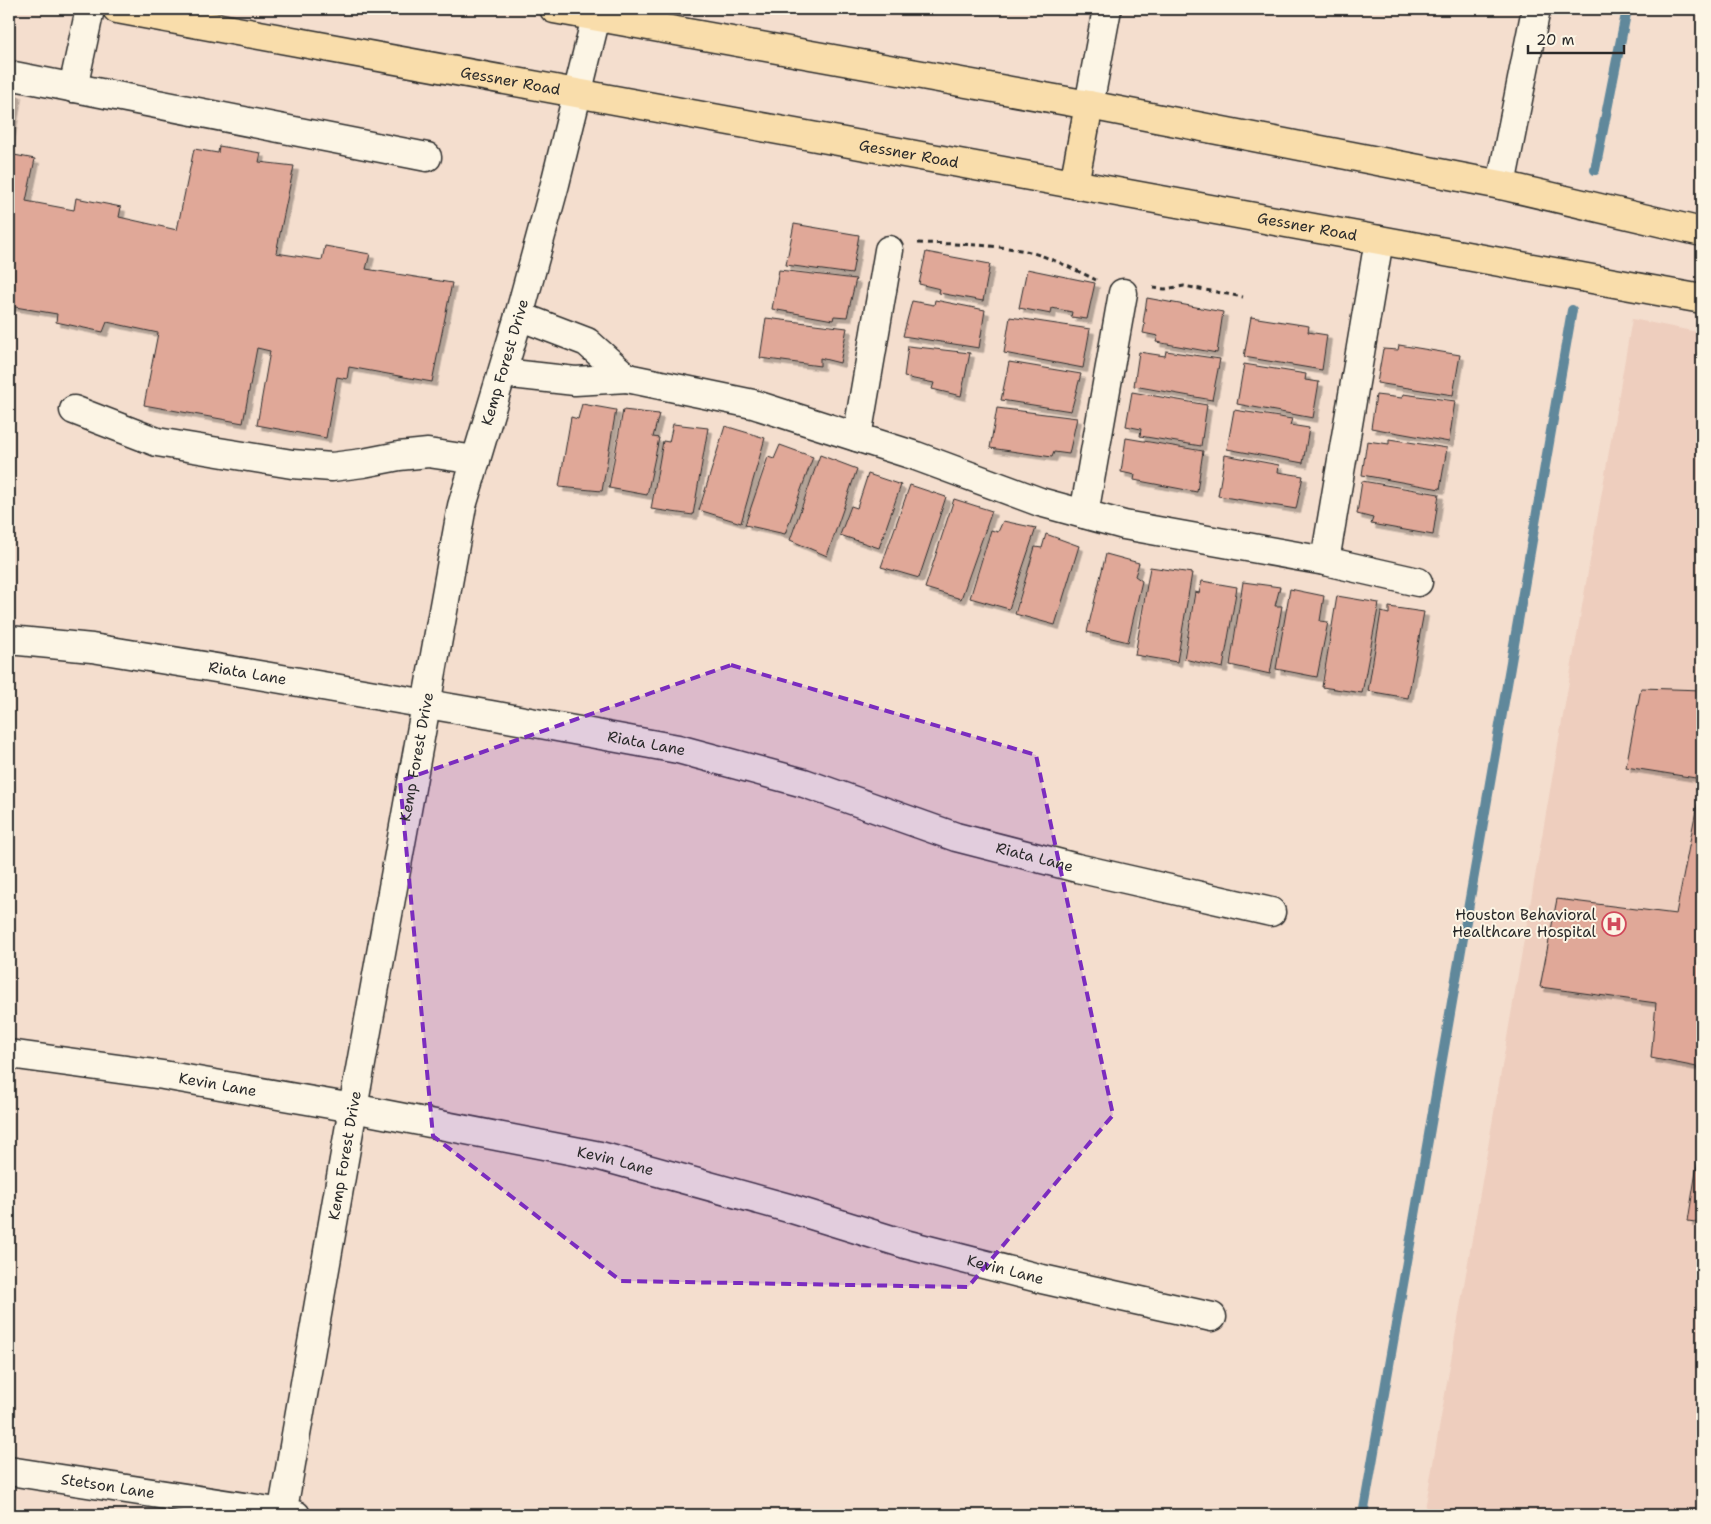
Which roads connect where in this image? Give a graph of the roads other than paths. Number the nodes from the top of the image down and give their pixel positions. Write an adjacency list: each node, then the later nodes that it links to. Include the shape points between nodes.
1 (90, 9): 8 (street)
2 (116, 9): 9 (main road, Gessner Road)
3 (554, 9): 6 (main road)
4 (1107, 9): 10 (street)
5 (1536, 9): 13 (street)
6 (597, 13): 9 (street, Kemp Forest Drive); 10 (main road)
7 (9, 75): 8 (street)
8 (73, 88): 11 (street)
9 (577, 93): 12 (main road, Gessner Road); 19 (street, Kemp Forest Drive)
10 (1089, 105): 12 (main road); 13 (main road)
11 (427, 157)
12 (1074, 184): 15 (main road, Gessner Road)
13 (1501, 185): 14 (main road)
14 (1702, 232)
15 (1379, 240): 18 (main road, Gessner Road); 26 (street)
16 (889, 250): 23 (street)
17 (1123, 293): 25 (street)
18 (1702, 299)
19 (519, 316): 20 (street, Kemp Forest Drive); 21 (street, via 588,342)
20 (503, 373): 21 (street, via 575,381); 24 (street, Kemp Forest Drive)
21 (627, 378): 23 (street, via 754,404)
22 (74, 410): 24 (street, via 157,442 292,464 332,467 428,453)
23 (857, 437): 25 (street, via 1040,502)
24 (476, 460): 29 (street, Kemp Forest Drive, via 462,506)
25 (1084, 514): 26 (street, via 1124,525)
26 (1325, 561): 27 (street)
27 (1418, 582)
28 (9, 640): 29 (street, Riata Lane, via 92,648)
29 (426, 704): 30 (street, Riata Lane, via 678,749 804,783 956,837); 32 (street, Kemp Forest Drive)
30 (1271, 912)
31 (9, 1054): 32 (street, Kevin Lane, via 163,1075)
32 (353, 1108): 33 (street, Kevin Lane, via 600,1156 905,1244); 35 (street, Kemp Forest Drive)
33 (1212, 1317)
34 (9, 1471): 35 (street, Stetson Lane)
35 (287, 1514)

